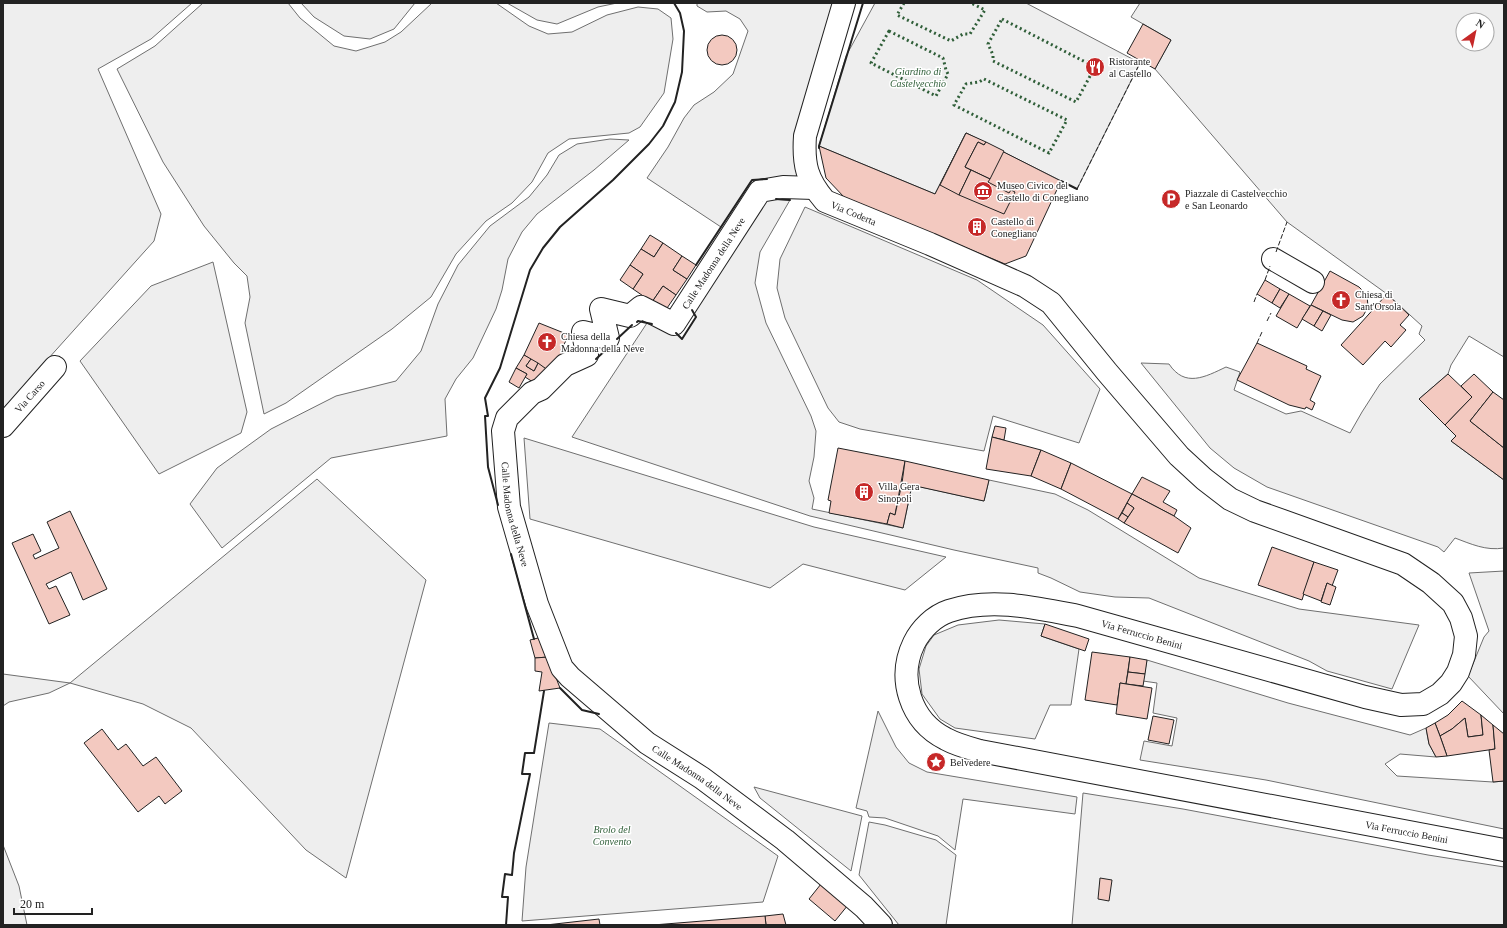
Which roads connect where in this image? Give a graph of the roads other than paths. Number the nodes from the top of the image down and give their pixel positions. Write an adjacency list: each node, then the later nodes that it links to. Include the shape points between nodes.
1 (844, 3): 2 (street, Via Coderta, via 805,136 806,169)
2 (814, 188): 5 (street, Via Coderta, via 825,201 1025,286); 9 (street, Calle Madonna della Neve, via 783,187 760,191 674,324 641,307 630,316 601,309 608,338 583,332 587,355 565,364 507,418 503,431 509,507 537,604 566,673 647,743 702,778 785,840 864,906)
3 (1273, 259): 4 (street)
4 (1313, 282)
5 (1050, 303): 8 (street, Via Ferruccio Benini, via 1174,450 1204,479 1230,499 1255,511 1403,564 1432,583 1453,603 1461,618 1466,636 1464,655 1458,672 1440,694 1423,704 1401,705 1078,616 1040,608 984,605 948,612 934,620 923,629 910,652 906,665 908,693 914,708 925,722 946,739 980,751)
6 (55, 367): 7 (street, Via Carso)
7 (3, 426)
8 (1504, 850)
9 (881, 925)

